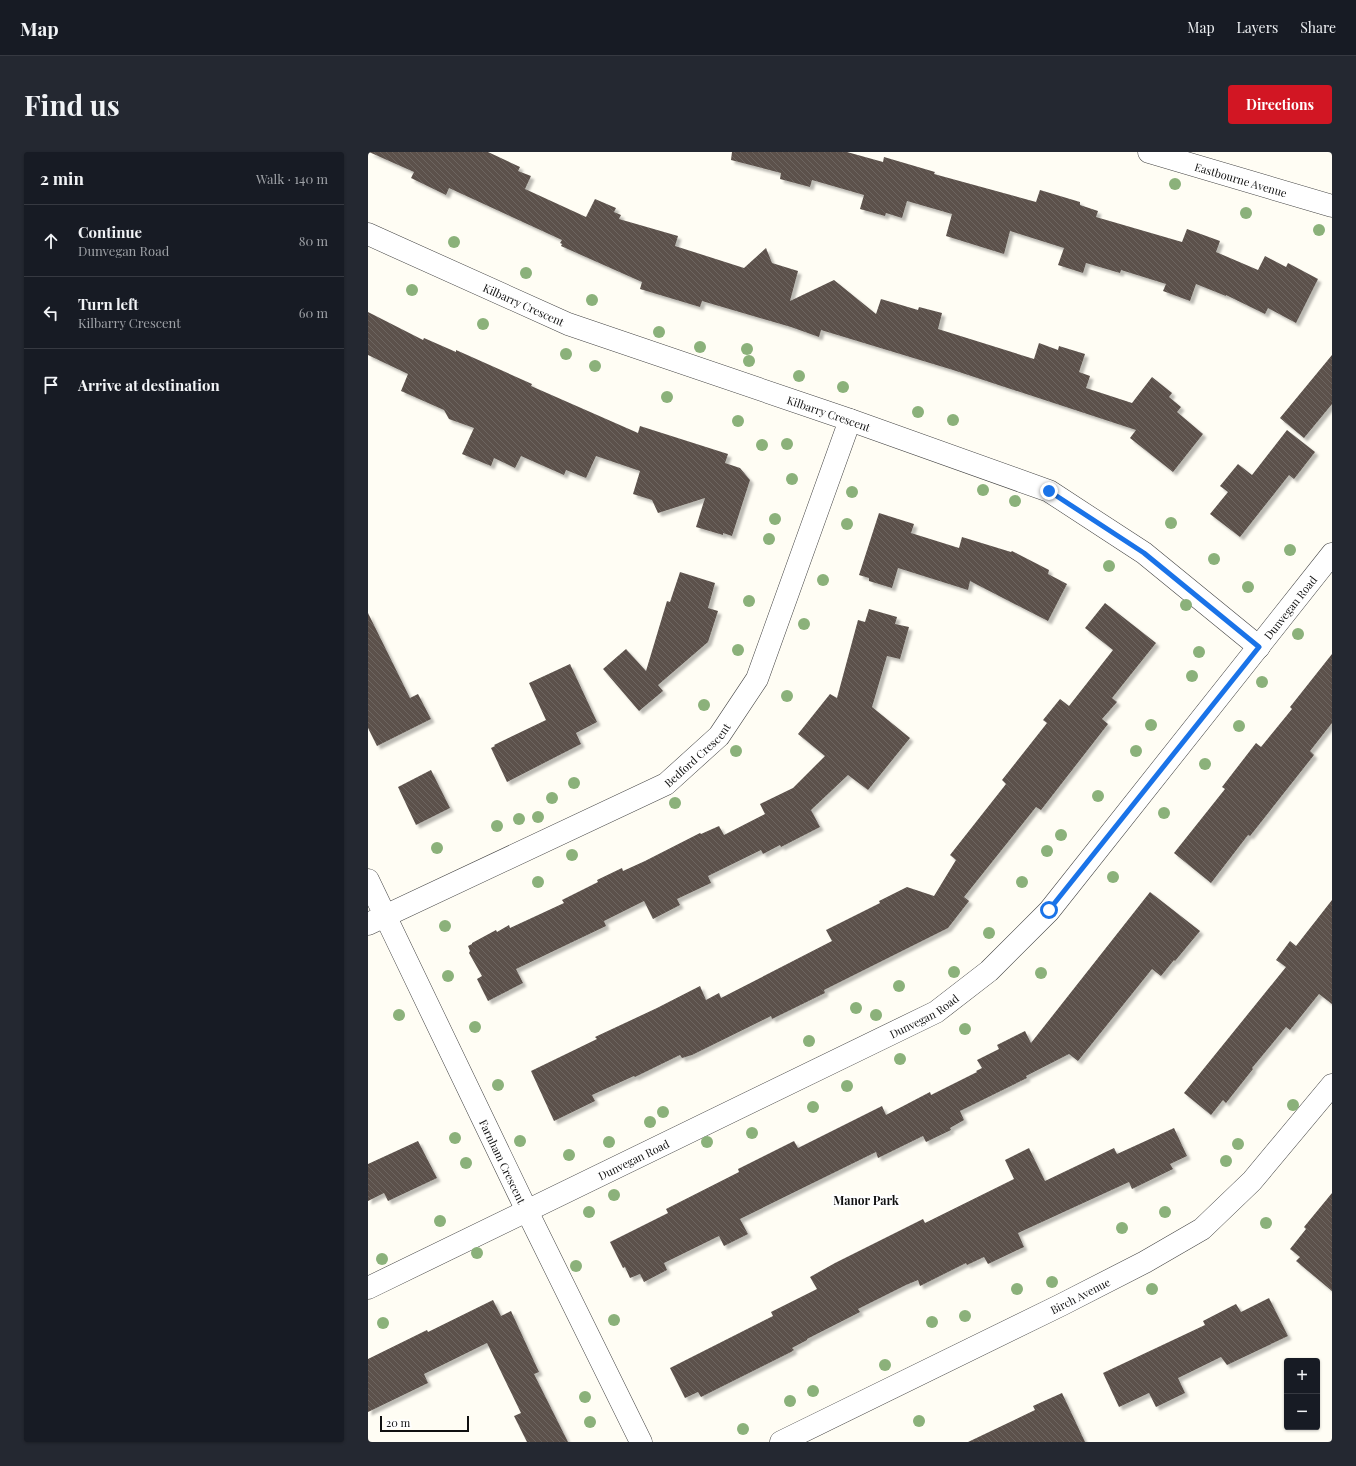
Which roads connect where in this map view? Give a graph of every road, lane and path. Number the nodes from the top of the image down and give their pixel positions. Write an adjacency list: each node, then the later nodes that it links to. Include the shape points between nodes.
1 (1149, 152): 2 (street, Eastbourne Avenue)
2 (1332, 206)
3 (368, 234): 4 (street, Kilbarry Crescent, via 568,324)
4 (850, 420): 6 (street, Kilbarry Crescent, via 1049,491 1144,553); 8 (street, Bedford Crescent, via 757,679 719,736 666,784)
5 (1332, 554): 6 (street, Dunvegan Road)
6 (1259, 647): 10 (street, Dunvegan Road, via 1049,910 989,971 942,1008)
7 (368, 880): 8 (street, Farnham Crescent)
8 (377, 920): 10 (street, Farnham Crescent)
9 (1332, 1085): 13 (street, Birch Avenue, via 1252,1181 1202,1229 1145,1262 1061,1305)
10 (527, 1211): 11 (street, Dunvegan Road); 12 (street, Farnham Crescent)
11 (368, 1288)
12 (641, 1442)
13 (782, 1442)

